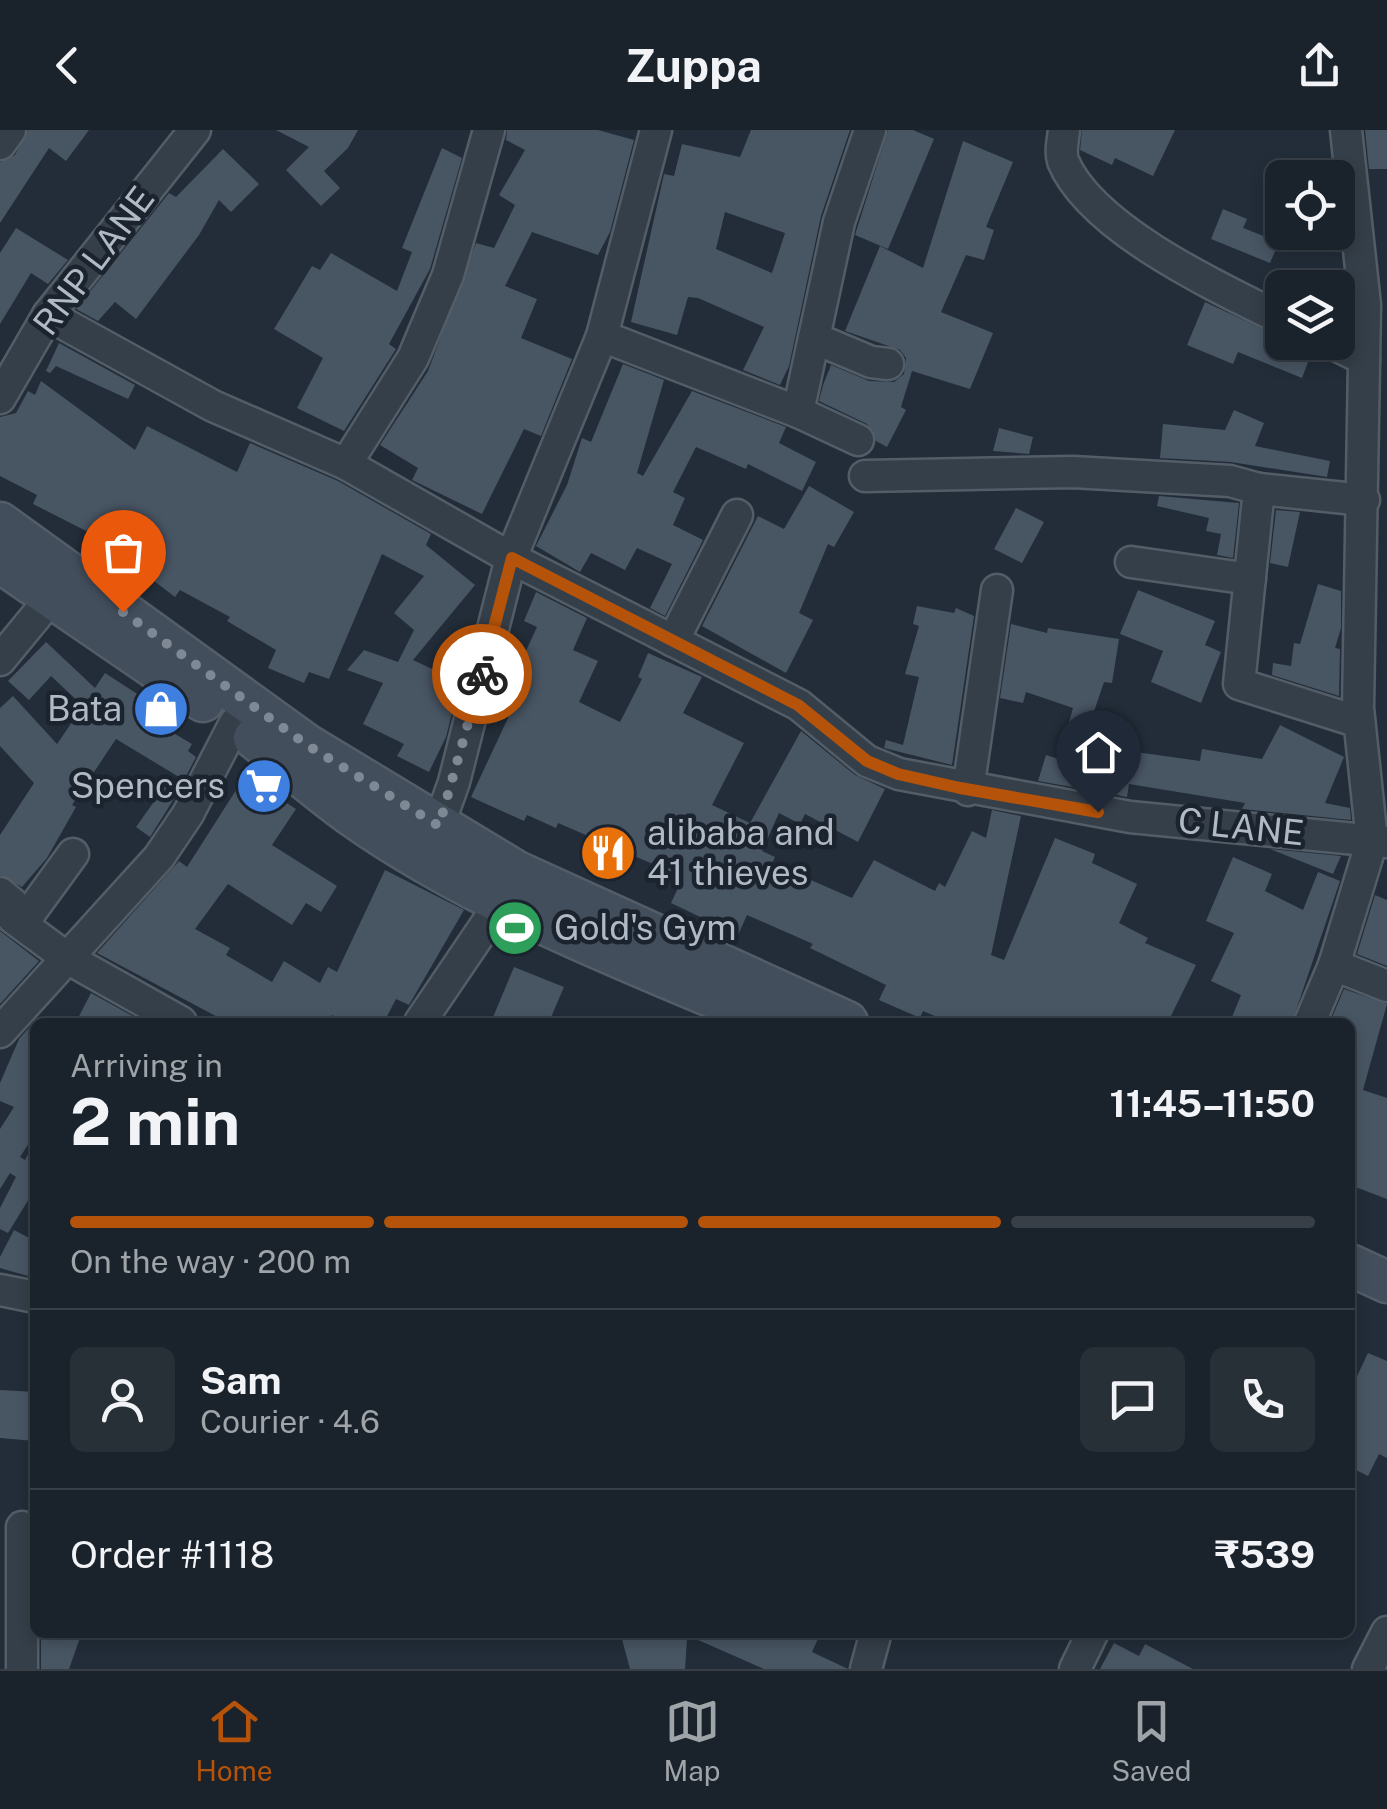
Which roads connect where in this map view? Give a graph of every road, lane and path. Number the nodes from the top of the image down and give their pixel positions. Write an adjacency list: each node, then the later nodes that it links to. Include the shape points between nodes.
1 (10, 130): 8 (street)
2 (195, 130): 10 (street, RNP LANE)
3 (489, 130): 19 (street, via 448,275 412,358)
4 (656, 130): 11 (street)
5 (870, 130): 12 (street, via 839,222)
6 (1064, 130): 9 (street, via 1061,158 1080,190 1192,275)
7 (1346, 130): 15 (street)
8 (0, 144)
9 (1265, 311)
10 (48, 314): 16 (street, RNP LANE); 19 (street, C LANE, via 214,406)
11 (602, 336): 17 (street); 26 (street)
12 (814, 338): 14 (street); 17 (street)
13 (1350, 360): 15 (street)
14 (888, 364)
15 (1370, 378): 22 (street)
16 (0, 398)
17 (798, 412): 18 (street)
18 (858, 440)
19 (346, 464): 26 (street, C LANE)
20 (865, 476): 21 (street, via 1072,472 1230,481)
21 (1259, 489): 22 (street); 29 (street)
22 (1364, 500): 25 (street)
23 (737, 515): 32 (street)
24 (0, 523): 38 (main road)
25 (1374, 547): 34 (street)
26 (512, 558): 32 (street, C LANE); 38 (street)
27 (0, 562): 31 (main road)
28 (1151, 572): 29 (street)
29 (1250, 579): 34 (street, via 1239,684)
30 (997, 590): 36 (street)
31 (50, 598): 33 (street); 35 (main road)
32 (673, 641): 36 (street, C LANE, via 798,705 867,761)
33 (0, 660)
34 (1360, 722): 37 (street)
35 (235, 723): 38 (main road, via 351,815); 44 (street, via 159,857)
36 (968, 790): 37 (street, C LANE, via 1130,817)
37 (1380, 842): 45 (street)
38 (432, 843): 41 (main road); 43 (main road, via 532,880)
39 (73, 854): 42 (street)
40 (0, 893): 42 (street)
41 (502, 901): 43 (main road); 48 (street)
42 (22, 924): 44 (street)
43 (626, 939): 49 (main road); 50 (main road)
44 (67, 958): 47 (street); 52 (street)
45 (1334, 965): 46 (street); 51 (street)
46 (1387, 986)
47 (174, 1018)
48 (423, 1018)
49 (767, 1018)
50 (837, 1018)
51 (1312, 1018)
52 (0, 1032)
53 (1355, 1244): 54 (main road)
54 (1387, 1258)
55 (1355, 1267): 56 (main road)
56 (1387, 1282)
57 (0, 1290): 58 (street)
58 (30, 1296)
59 (22, 1527): 63 (street)
60 (1387, 1632): 66 (street)
61 (874, 1638): 64 (street)
62 (1090, 1638): 65 (street)
63 (22, 1669)
64 (866, 1669)
65 (1074, 1669)
66 (1368, 1669)

